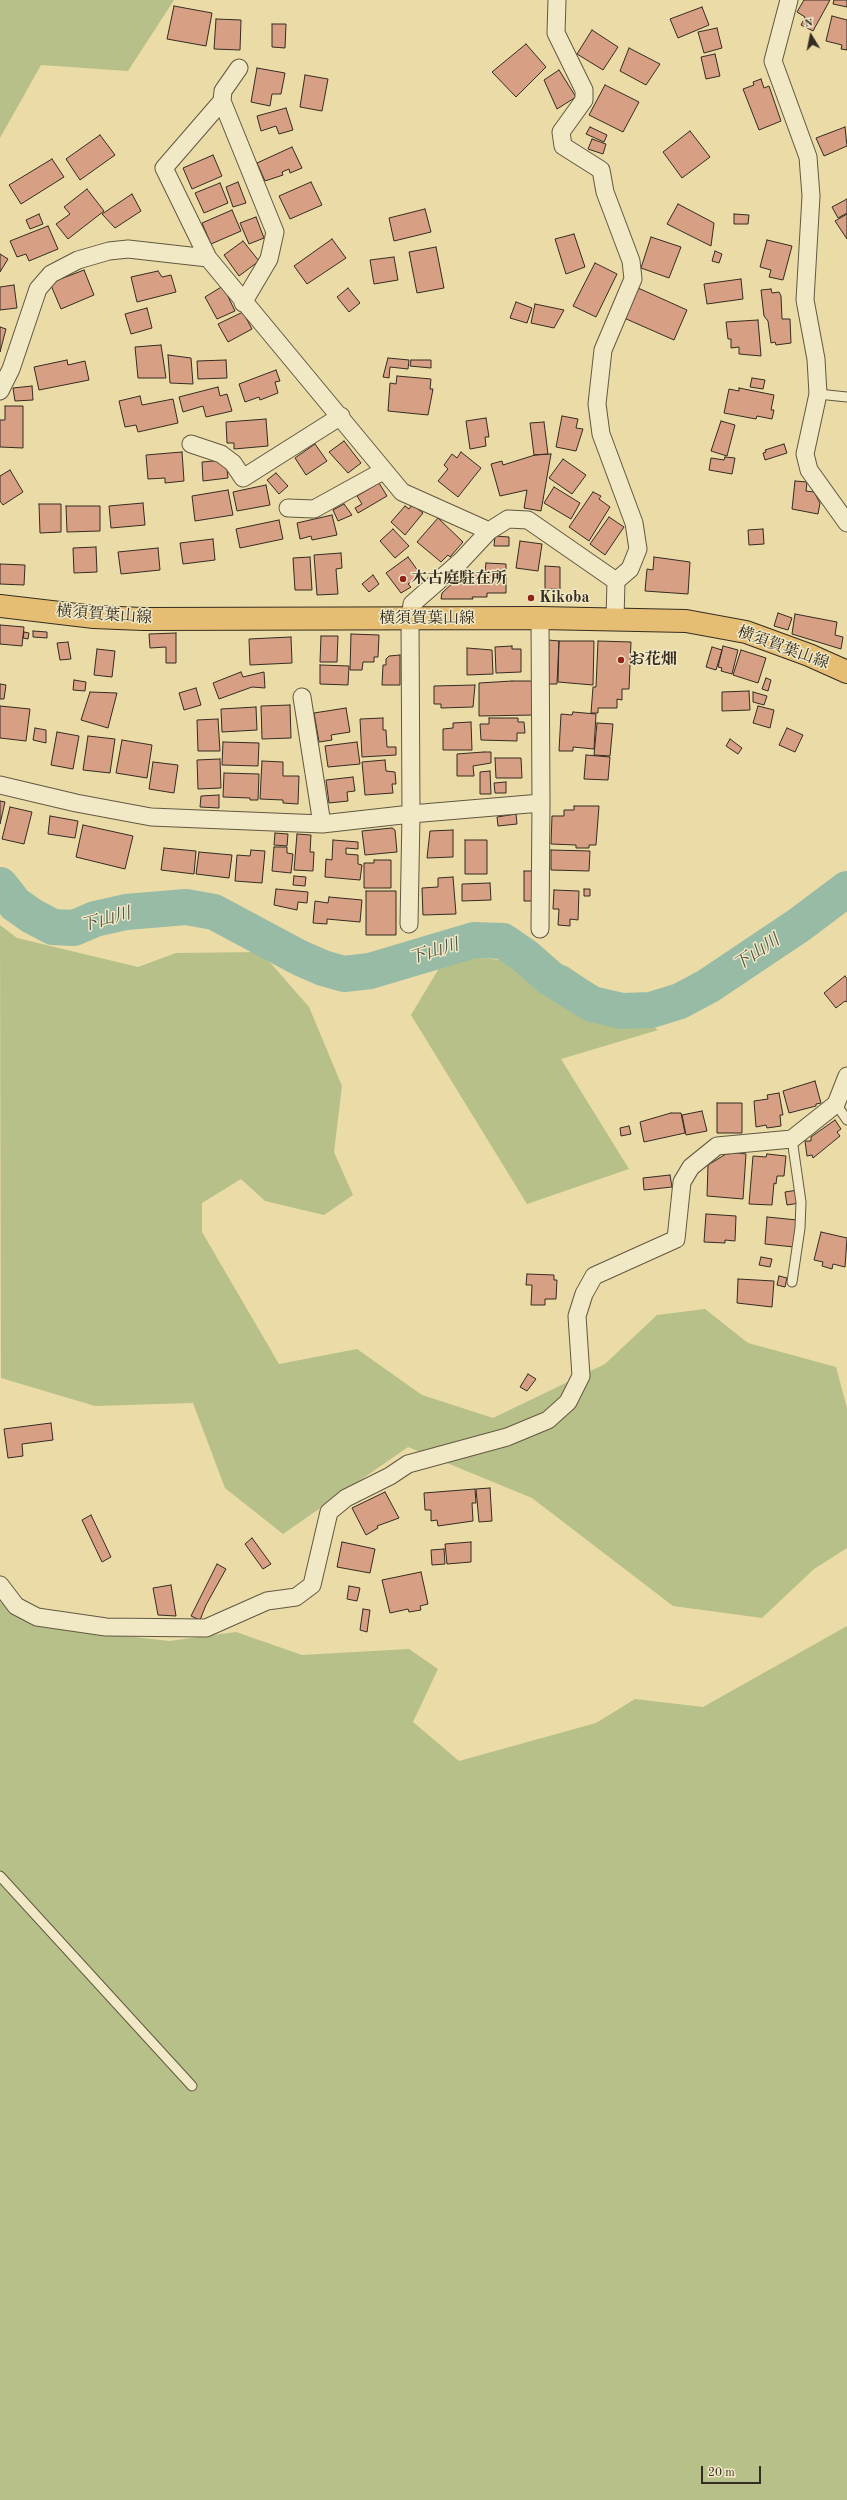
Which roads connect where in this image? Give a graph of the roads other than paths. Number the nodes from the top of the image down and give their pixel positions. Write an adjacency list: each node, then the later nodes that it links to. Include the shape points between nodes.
1 (557, 0): 16 (street, via 556,33 584,90 584,100 561,132 563,146 601,170 605,192 631,261 633,279 603,350 597,404 601,434 634,522 638,549 630,569)
2 (789, 0): 8 (street, via 774,61 808,157 811,196 805,300 816,359)
3 (239, 68): 4 (street, via 223,91)
4 (222, 101): 5 (street, via 164,168); 6 (street, via 275,232 269,259)
5 (208, 258): 6 (street); 7 (street, via 121,250 78,260 51,274 38,289 11,369)
6 (243, 303): 10 (street)
7 (0, 391)
8 (818, 394): 9 (lane); 14 (street, via 804,454 809,470)
9 (847, 397)
10 (341, 416): 11 (street, via 243,478 233,463 221,454); 12 (street)
11 (191, 444)
12 (383, 471): 13 (street, via 314,509); 15 (street, via 402,492)
13 (288, 508)
14 (847, 523)
15 (489, 531): 16 (street, via 508,519 528,520); 18 (street, via 461,561 412,604)
16 (616, 580): 20 (street)
17 (0, 606): 18 (main road, 横須賀葉山線, via 94,617 143,619)
18 (410, 618): 19 (main road, 横須賀葉山線); 25 (street)
19 (540, 618): 20 (main road, 横須賀葉山線); 24 (street)
20 (615, 619): 21 (main road, 横須賀葉山線, via 686,621 746,632)
21 (847, 672)
22 (302, 697): 26 (street)
23 (0, 785): 26 (street, via 151,817)
24 (541, 803): 25 (street); 28 (street)
25 (410, 814): 26 (street); 27 (street)
26 (322, 824)
27 (409, 924)
28 (540, 929)
29 (847, 1076): 30 (street)
30 (836, 1104): 31 (lane); 32 (street)
31 (847, 1120)
32 (792, 1139): 33 (lane, via 801,1202); 34 (street, via 717,1146 692,1167 682,1182 676,1239 594,1276 584,1294 577,1316 581,1376 568,1402 548,1420 507,1437 408,1464 346,1498 329,1512 312,1585 296,1596 266,1601 206,1628 106,1627 37,1617 16,1606)
33 (792, 1282)
34 (0, 1585)
35 (0, 1876): 36 (lane)
36 (192, 2086)

